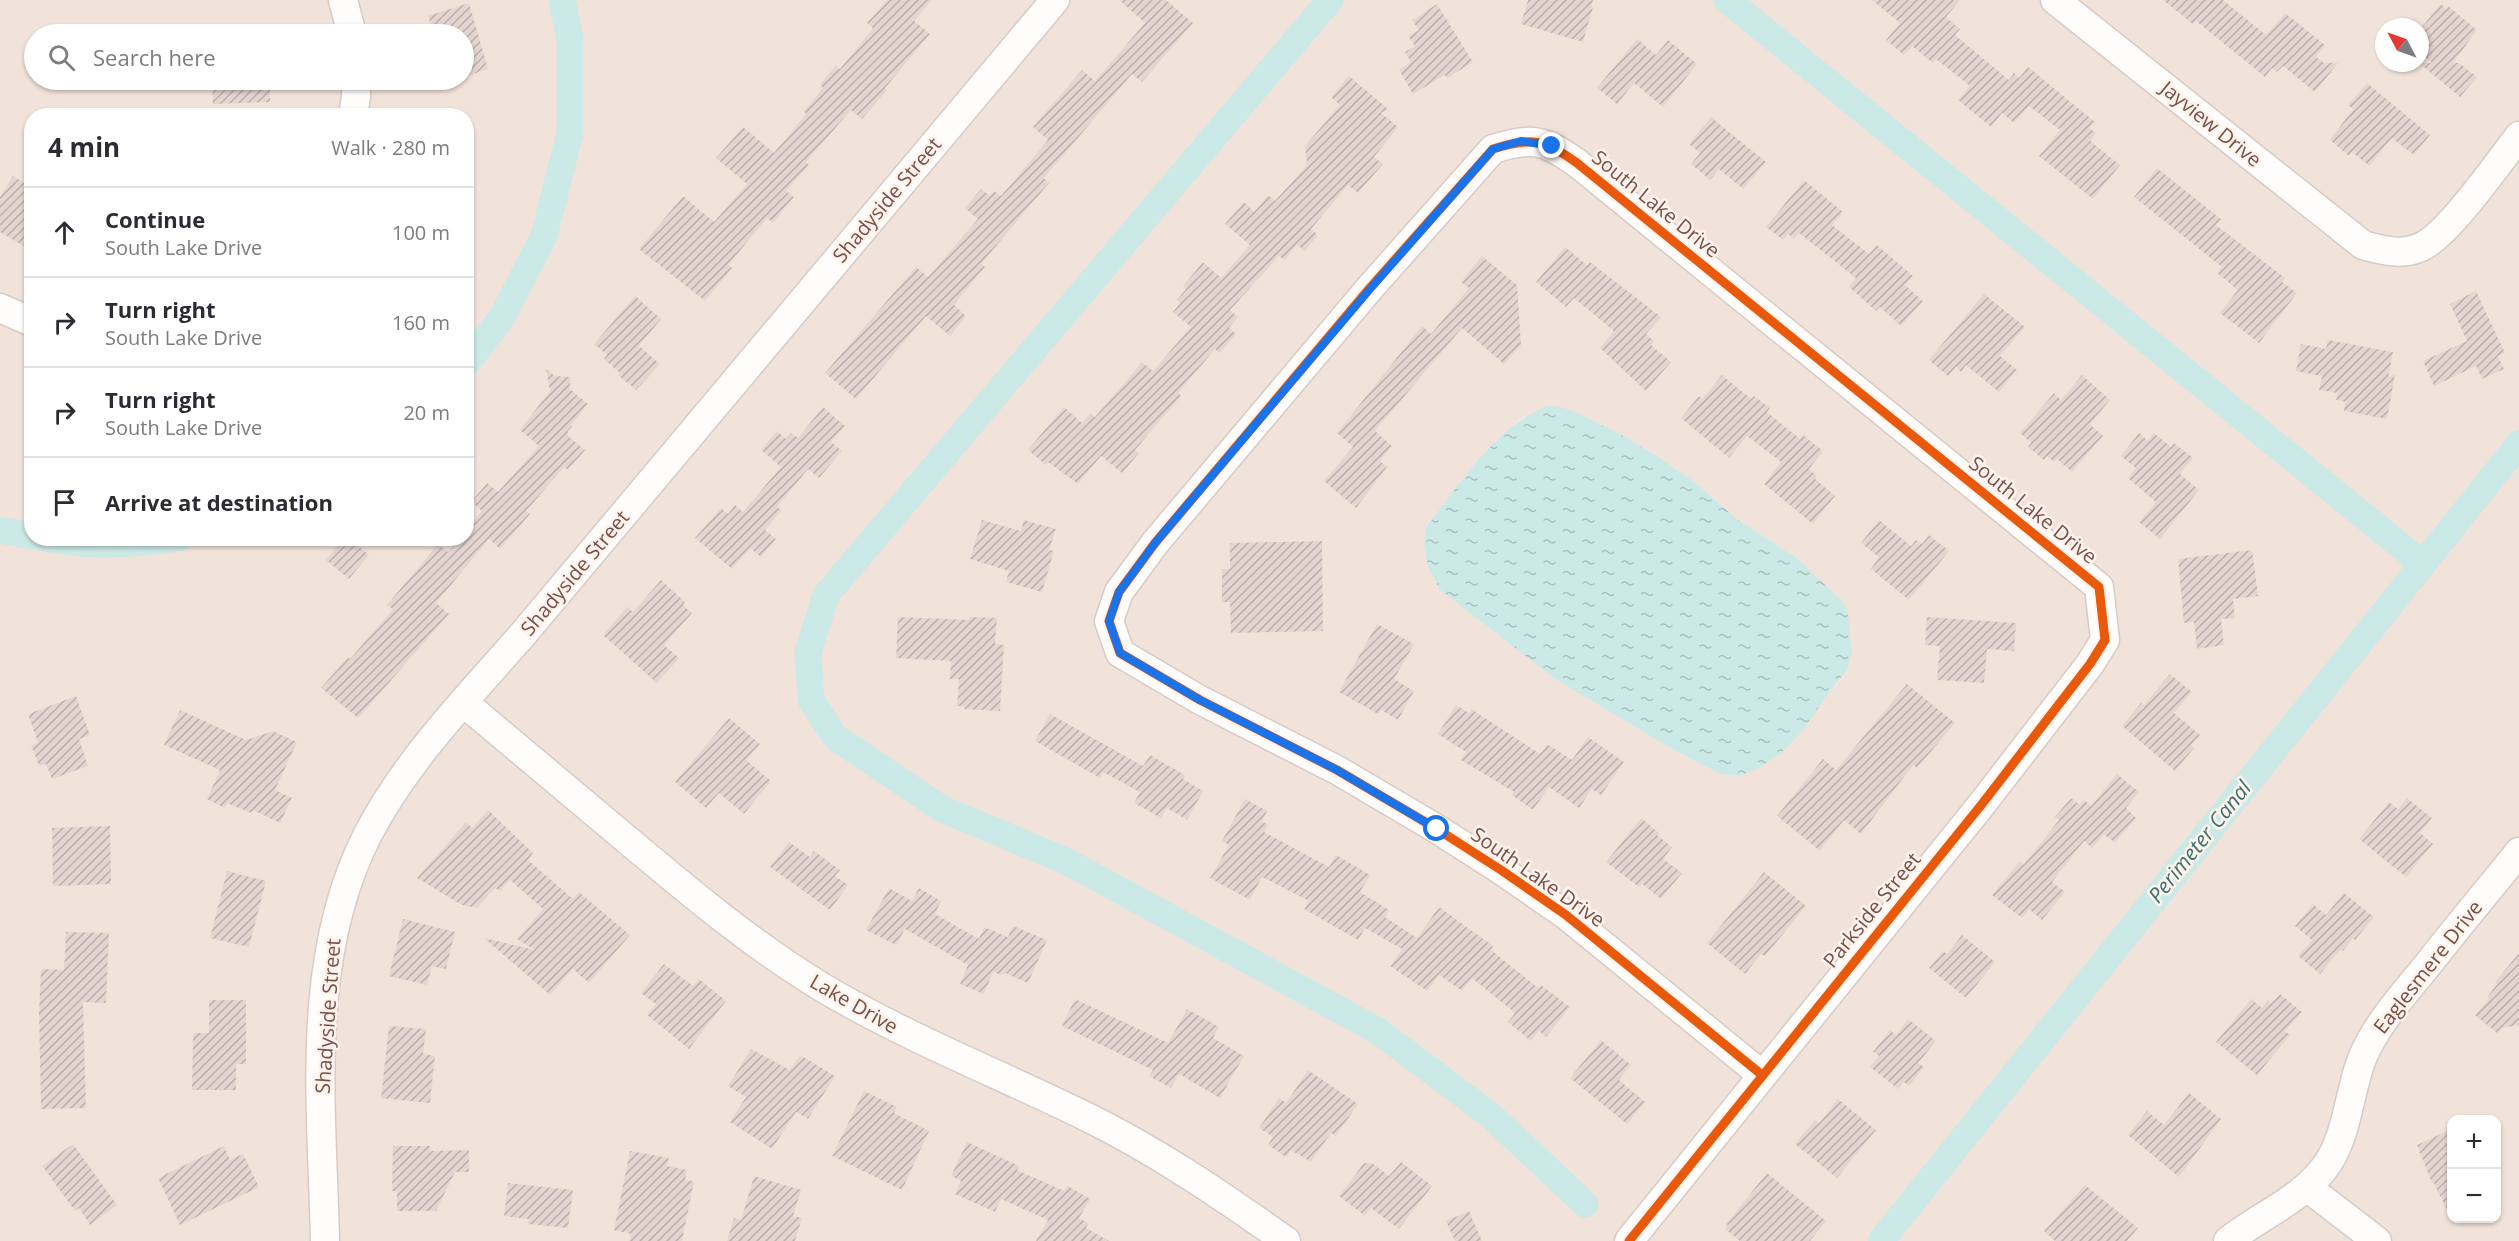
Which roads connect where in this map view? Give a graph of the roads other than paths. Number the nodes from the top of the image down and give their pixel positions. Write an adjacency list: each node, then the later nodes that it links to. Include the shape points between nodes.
1 (343, 0): 4 (street)
2 (1055, 0): 11 (street, Shadyside Street)
3 (2055, 0): 7 (street, Jayview Drive, via 2362,245 2392,253 2421,247 2445,228)
4 (349, 24)
5 (355, 90): 6 (street)
6 (354, 108)
7 (2519, 136)
8 (0, 308): 9 (street)
9 (24, 318)
10 (2099, 587): 13 (street, Parkside Street, via 2105,640 2090,664); 13 (street, South Lake Drive, via 1576,163 1552,146 1521,141 1493,149 1185,507 1119,592 1109,621 1120,653 1200,700 1337,770 1501,870 1566,915)
11 (464, 702): 15 (street, Shadyside Street, via 414,764 368,835 334,926 323,1030); 16 (street, Lake Drive, via 703,903 766,951 921,1042 1085,1116 1224,1197)
12 (2519, 852): 14 (street, Eaglesmere Drive, via 2392,1008 2368,1044 2329,1162)
13 (1762, 1075): 17 (street, Parkside Street)
14 (2308, 1188): 18 (street, Eaglesmere Drive); 19 (street)
15 (325, 1241)
16 (1286, 1241)
17 (1629, 1241)
18 (2228, 1241)
19 (2377, 1241)

